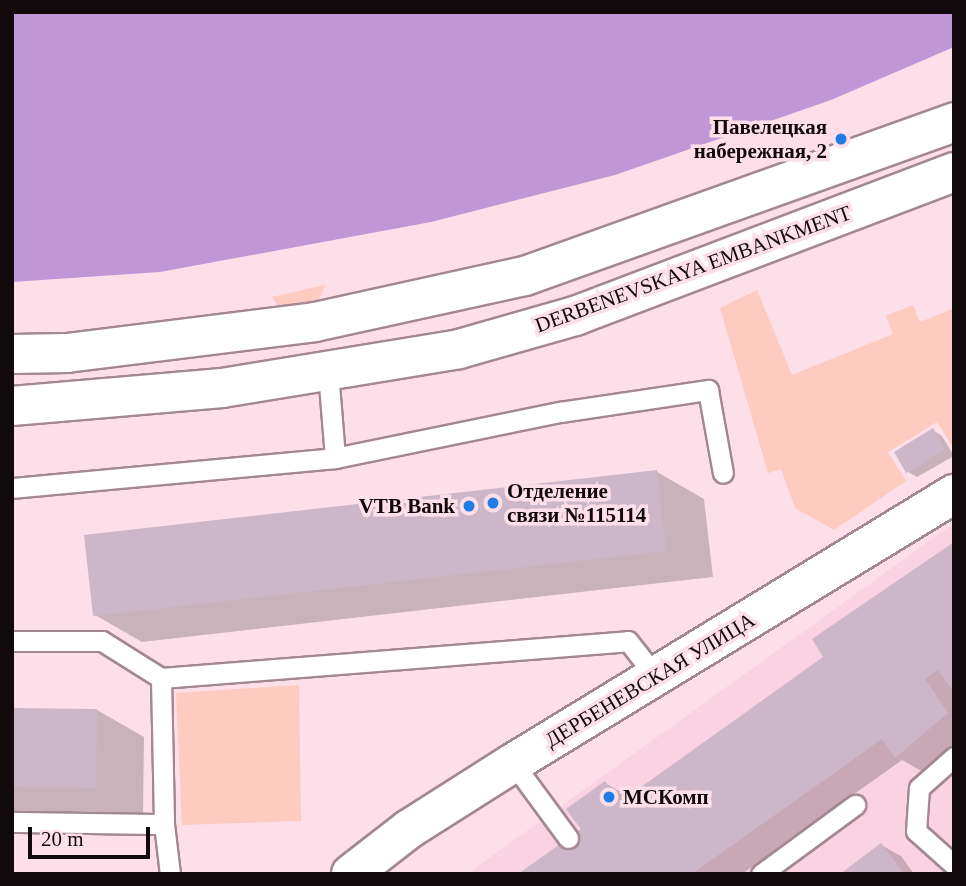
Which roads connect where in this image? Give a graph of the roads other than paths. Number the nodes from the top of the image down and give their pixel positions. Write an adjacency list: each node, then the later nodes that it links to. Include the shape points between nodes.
1 (954, 122): 3 (main road, via 525,276 315,322 68,353)
2 (954, 172): 4 (main road, DERBENEVSKAYA EMBANKMENT, via 575,316 459,349)
3 (12, 355)
4 (328, 372): 5 (main road, DERBENEVSKAYA EMBANKMENT, via 222,388); 6 (lane)
5 (12, 406)
6 (335, 458): 7 (lane, via 561,412 708,390); 8 (lane)
7 (723, 472)
8 (12, 488)
9 (954, 494): 11 (main road, ДЕРБЕНЕВСКАЯ УЛИЦА)
10 (12, 641): 12 (lane, via 102,641)
11 (656, 677): 12 (lane, via 628,641); 14 (main road, ДЕРБЕНЕВСКАЯ УЛИЦА)
12 (161, 678): 17 (lane)
13 (954, 757): 19 (lane, via 919,788 916,831)
14 (513, 763): 18 (lane); 21 (main road, ДЕРБЕНЕВСКАЯ УЛИЦА, via 409,830)
15 (856, 805): 22 (lane)
16 (12, 822): 17 (lane)
17 (164, 824): 20 (lane)
18 (568, 838)
19 (954, 865)
20 (170, 874)
21 (351, 874)
22 (761, 874)

